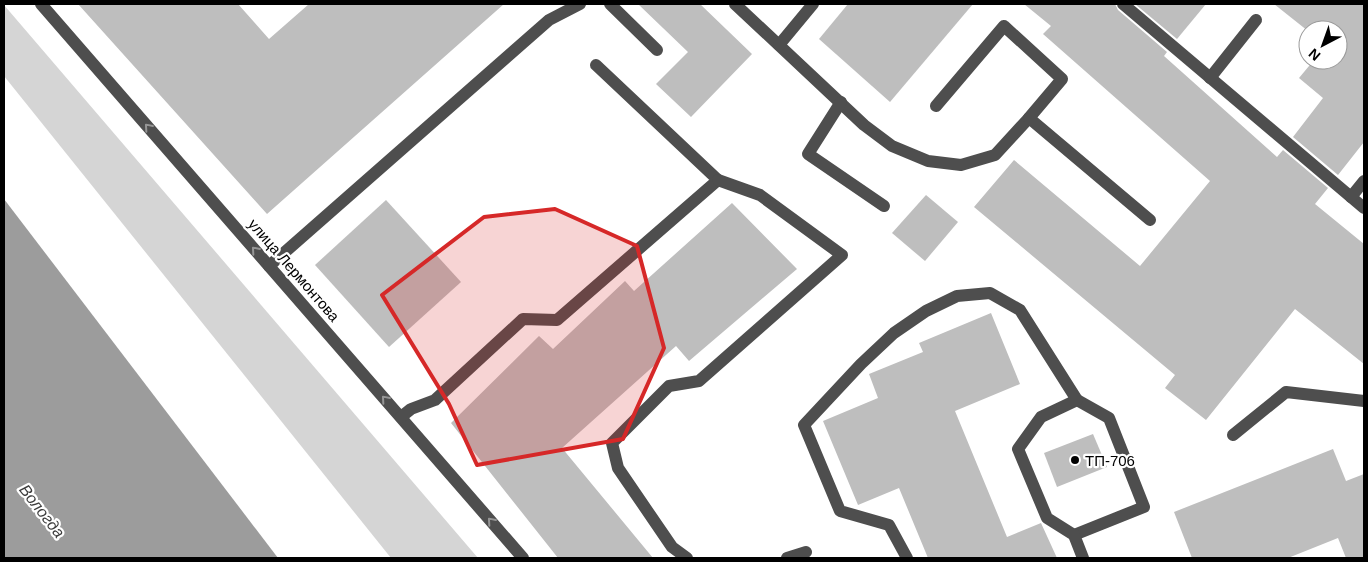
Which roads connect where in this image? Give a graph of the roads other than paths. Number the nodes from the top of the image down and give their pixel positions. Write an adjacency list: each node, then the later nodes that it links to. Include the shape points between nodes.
1 (41, 4): 21 (street, улица Лермонтова, one-way to 1)
2 (580, 4): 21 (street, via 549,20)
3 (610, 4): 9 (street)
4 (735, 4): 8 (street)
5 (813, 4): 8 (street)
6 (1123, 4): 11 (street)
7 (1256, 20): 11 (street)
8 (779, 44): 12 (street)
9 (657, 50)
10 (596, 65): 15 (street)
11 (1210, 78): 17 (street)
12 (841, 102): 14 (street, via 892,146 928,161 961,165 995,155); 18 (street, via 808,154)
13 (936, 106): 14 (street, via 1004,26 1062,79)
14 (1029, 118): 20 (street)
15 (718, 180): 24 (street, via 557,320 523,319 435,400 411,409); 29 (street, via 760,195 842,255 699,382 669,386 612,443 618,468 672,548)
16 (1364, 181): 17 (street)
17 (1351, 197): 19 (street)
18 (884, 206)
19 (1364, 208)
20 (1150, 220)
21 (269, 266): 24 (street, улица Лермонтова, one-way to 21)
22 (1077, 400): 26 (street, via 1041,417 1018,449 1047,518); 26 (street, via 1109,418 1144,507); 31 (street, via 1020,310 990,293 957,296 926,311 894,333 804,425 840,511 889,526)
23 (1364, 401): 25 (street, via 1286,392)
24 (401, 418): 28 (street, улица Лермонтова, one-way to 24)
25 (1233, 435)
26 (1074, 536): 32 (street)
27 (806, 552): 30 (street)
28 (524, 558)
29 (687, 558)
30 (787, 558)
31 (907, 558)
32 (1083, 558)

